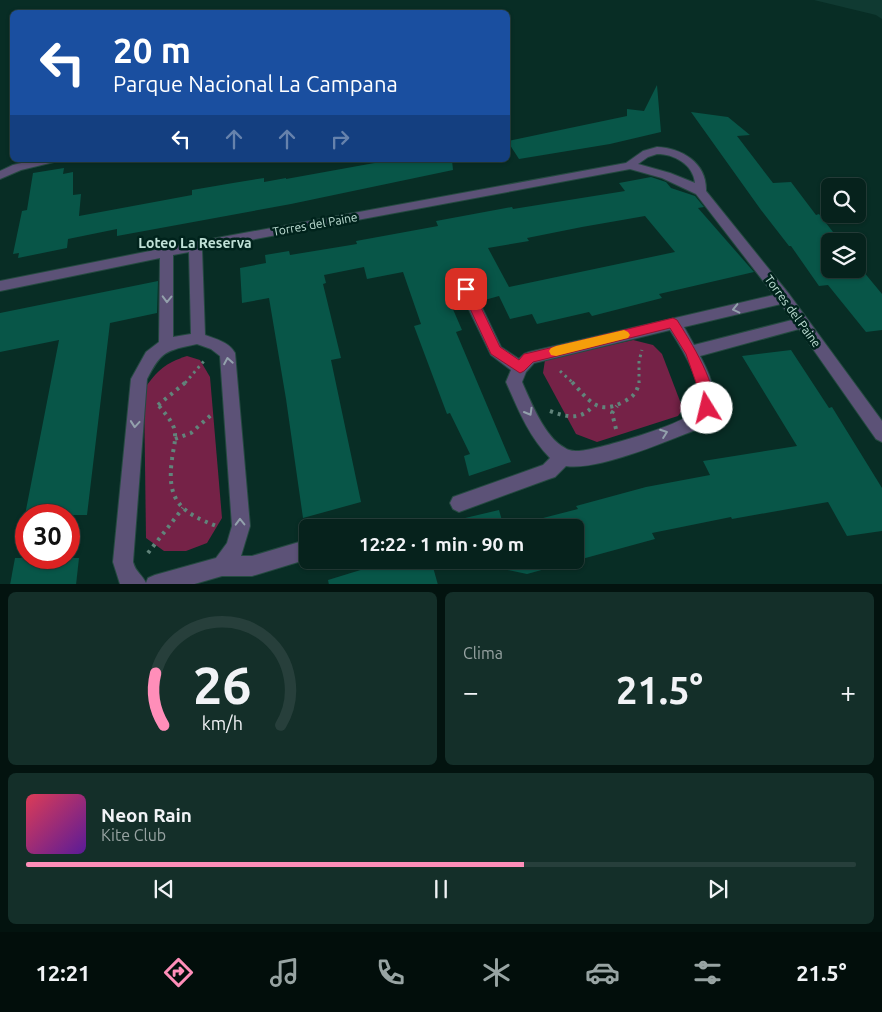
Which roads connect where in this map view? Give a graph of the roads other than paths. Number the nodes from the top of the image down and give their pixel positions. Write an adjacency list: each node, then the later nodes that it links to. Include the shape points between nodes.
1 (40, 162): 3 (street, via 16,167)
2 (630, 166): 4 (street, Torres del Paine, via 678,179); 4 (street, Torres del Paine, via 649,152 682,156 700,179); 5 (street, Torres del Paine)
3 (0, 176)
4 (700, 191): 9 (street, Torres del Paine)
5 (195, 246): 6 (street, Torres del Paine); 12 (street)
6 (167, 252): 7 (street, Torres del Paine); 13 (street, one-way to 13)
7 (0, 286)
8 (466, 289): 15 (street, via 496,351)
9 (784, 298): 10 (street, Torres del Paine); 11 (street, one-way to 11)
10 (801, 323): 14 (street); 16 (street, Torres del Paine)
11 (668, 324): 14 (street); 15 (street, via 529,358)
12 (198, 338): 13 (street); 20 (street, one-way to 12, via 235,548 240,534 232,392 227,353)
13 (166, 345): 21 (street, one-way to 21, via 152,356 139,379 123,562)
14 (692, 352): 17 (street, one-way to 14, via 580,460 698,421 707,408 707,394)
15 (523, 365): 17 (street, one-way to 17, via 514,382 521,399 549,447)
16 (882, 434)
17 (563, 456): 18 (street, via 549,471)
18 (459, 503)
19 (299, 552): 20 (street, via 252,566)
20 (222, 566): 22 (street)
21 (132, 581)
22 (155, 584)

